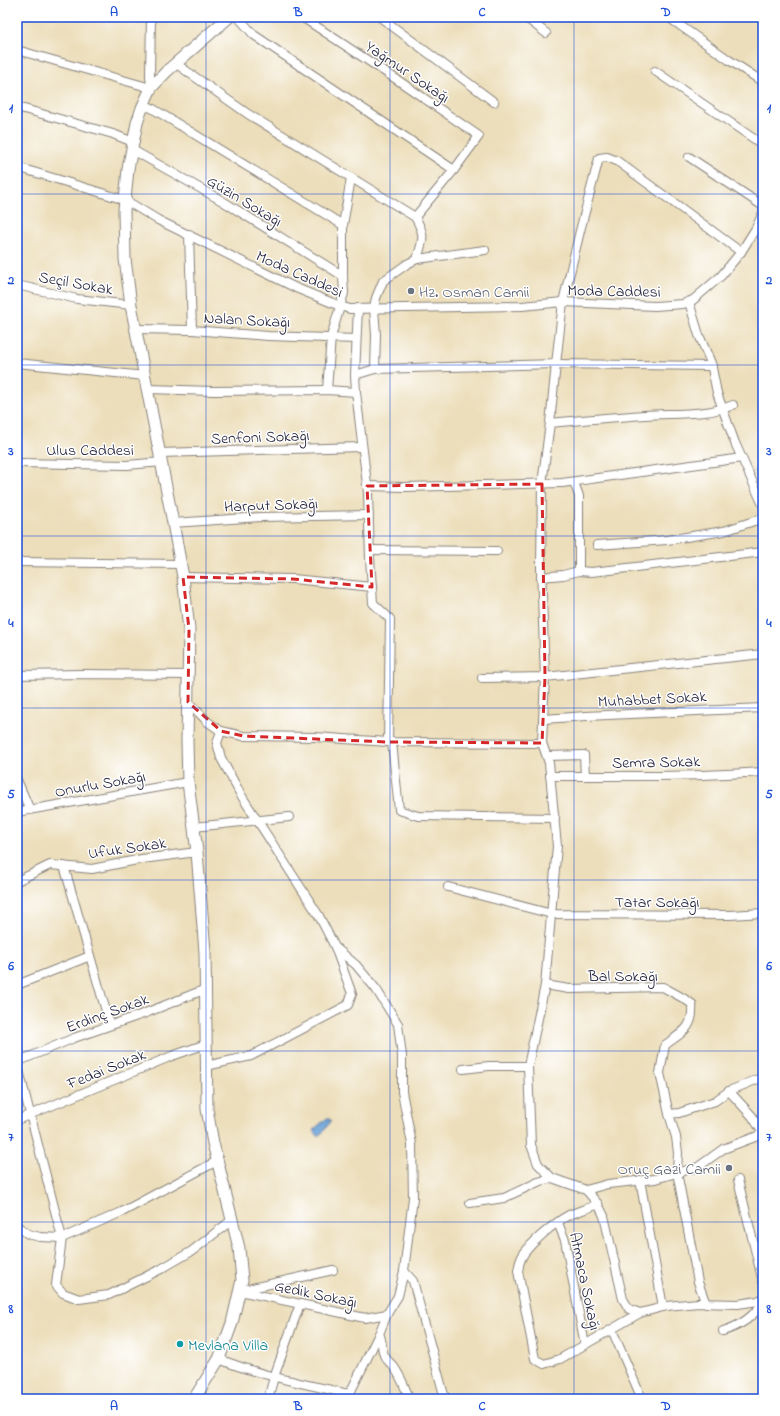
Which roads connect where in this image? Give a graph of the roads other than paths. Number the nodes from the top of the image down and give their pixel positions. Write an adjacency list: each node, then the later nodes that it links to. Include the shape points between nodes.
1 (151, 17): 13 (street)
2 (229, 17): 10 (main road)
3 (238, 17): 21 (street, via 254,35)
4 (302, 17): 21 (street, Yağmur Sokağı, via 479,136)
5 (380, 17): 14 (street)
6 (525, 17): 8 (street)
7 (668, 17): 12 (street)
8 (546, 33)
9 (17, 50): 13 (street)
10 (175, 63): 13 (main road); 22 (street, via 248,114)
11 (655, 71): 17 (street)
12 (763, 82)
13 (151, 88): 16 (main road)
14 (494, 102)
15 (17, 107): 18 (street, Güzin Sokağı, via 113,134)
16 (142, 108): 18 (main road); 27 (street, via 150,107)
17 (763, 145)
18 (132, 146): 23 (main road); 32 (street, Güzin Sokağı)
19 (689, 157): 24 (street)
20 (17, 167): 23 (street, Moda Caddesi)
21 (454, 170): 26 (street)
22 (351, 178): 26 (street); 27 (street)
23 (125, 200): 28 (street, Moda Caddesi, via 158,220); 36 (main road, via 125,252)
24 (763, 206)
25 (763, 213): 30 (street)
26 (415, 217): 31 (street, via 423,236)
27 (343, 225): 32 (street)
28 (189, 234): 37 (street, Moda Caddesi, via 296,288); 41 (street)
29 (485, 250): 31 (street)
30 (741, 252): 34 (street, via 617,161 607,157 599,158); 35 (street, via 721,276)
31 (417, 259): 39 (street, via 383,281)
32 (343, 276): 37 (street, via 344,293)
33 (17, 285): 36 (street, Seçil Sokak, via 76,299)
34 (563, 302): 35 (street, Moda Caddesi, via 655,306); 39 (street, Moda Caddesi, via 522,306); 45 (street)
35 (689, 302): 46 (street)
36 (131, 305): 40 (main road)
37 (340, 306): 38 (street, Moda Caddesi); 42 (street)
38 (358, 308): 39 (street, Moda Caddesi); 43 (street)
39 (374, 308): 47 (street)
40 (136, 329): 41 (street, Nalan Sokağı); 49 (main road)
41 (192, 330): 42 (street, Nalan Sokağı, via 268,336)
42 (331, 337): 43 (street, Nalan Sokağı); 51 (street)
43 (356, 339): 48 (street)
44 (17, 363): 49 (street)
45 (556, 364): 46 (street); 47 (street); 55 (street)
46 (712, 366): 54 (street)
47 (375, 369): 48 (street)
48 (355, 375): 52 (street)
49 (145, 376): 50 (main road)
50 (148, 389): 51 (street); 57 (main road)
51 (327, 390): 52 (street)
52 (356, 392): 56 (street)
53 (733, 405): 54 (street)
54 (723, 409): 55 (street); 58 (street)
55 (550, 423): 61 (street)
56 (361, 447): 57 (street, Senfoni Sokağı); 62 (street)
57 (161, 458): 59 (street, Ulus Caddesi, via 127,465); 67 (main road)
58 (742, 458): 60 (street); 63 (street)
59 (17, 463)
60 (574, 482): 61 (street); 74 (street, via 579,496)
61 (542, 484): 62 (street); 76 (street)
62 (367, 486): 65 (street)
63 (761, 495): 64 (street)
64 (763, 505)
65 (369, 515): 67 (street, Harput Sokağı, via 261,517); 69 (street)
66 (763, 518): 68 (street, via 717,532 667,540)
67 (174, 523): 73 (main road)
68 (597, 545)
69 (370, 550): 70 (street); 77 (street)
70 (497, 552)
71 (763, 552): 74 (street, via 591,572)
72 (17, 562): 73 (street)
73 (181, 564): 75 (main road)
74 (578, 571): 76 (street)
75 (183, 577): 77 (street, via 293,579); 80 (main road, via 189,629)
76 (541, 577): 81 (street)
77 (372, 587): 87 (street, via 373,603 390,619)
78 (763, 654): 81 (street)
79 (17, 675): 80 (street)
80 (188, 675): 83 (main road)
81 (545, 677): 82 (street); 85 (street)
82 (482, 678)
83 (188, 702): 86 (street, via 208,722); 94 (main road)
84 (763, 708): 85 (street, Muhabbet Sokak)
85 (544, 719): 88 (street)
86 (221, 730): 87 (street, via 243,736); 99 (street, via 217,743 221,758)
87 (390, 742): 88 (street); 98 (street, via 399,810 418,816)
88 (542, 743): 89 (street)
89 (546, 756): 91 (street); 92 (street, via 584,755)
90 (763, 772): 92 (street, Semra Sokak)
91 (550, 776): 92 (street, Semra Sokak); 98 (street)
92 (585, 776)
93 (17, 780): 95 (street)
94 (188, 782): 95 (street, Onurlu Sokağı); 100 (main road)
95 (30, 810): 96 (street, Onurlu Sokağı)
96 (17, 812)
97 (289, 817): 99 (street)
98 (554, 818): 106 (street, via 557,846)
99 (257, 820): 100 (street); 107 (street, via 319,916)
100 (194, 827): 101 (main road)
101 (197, 852): 102 (street, Ufuk Sokak, via 92,869); 111 (main road)
102 (64, 866): 103 (street, Ufuk Sokak, via 50,865); 108 (street)
103 (17, 881)
104 (448, 887): 106 (street, Tatar Sokağı)
105 (763, 913): 106 (street, Tatar Sokağı)
106 (552, 914): 110 (street)
107 (335, 947): 115 (street, via 352,994 348,1005 251,1056); 137 (street, via 356,965 371,983 398,1024 402,1056 402,1092 412,1144 413,1198)
108 (90, 956): 109 (street); 112 (street)
109 (17, 985)
110 (545, 985): 116 (street); 120 (street, Bal Sokağı, via 569,989 663,987 692,1004 691,1023 665,1045 660,1073)
111 (206, 990): 112 (street, Erdinç Sokak); 113 (main road)
112 (110, 1025): 114 (street, Erdinç Sokak)
113 (206, 1044): 115 (main road); 121 (street, Fedai Sokak)
114 (17, 1062): 121 (street)
115 (206, 1066): 124 (main road, via 207,1109)
116 (528, 1066): 117 (street); 126 (street, via 531,1145 538,1164)
117 (463, 1069)
118 (763, 1077): 119 (street)
119 (729, 1091): 120 (street, via 715,1101); 123 (street, via 752,1116)
120 (669, 1114): 125 (street, via 676,1137)
121 (30, 1115): 122 (street, Fedai Sokak); 135 (street)
122 (17, 1120)
123 (763, 1134): 125 (street, via 723,1149 698,1167)
124 (217, 1161): 132 (main road); 135 (street, via 122,1212)
125 (677, 1172): 127 (street, via 655,1179); 143 (street, via 698,1282)
126 (552, 1178): 129 (street); 130 (street, via 504,1198)
127 (640, 1180): 129 (street); 144 (street)
128 (738, 1180): 138 (street)
129 (586, 1190): 131 (street)
130 (470, 1202)
131 (598, 1204): 133 (street, via 568,1216); 145 (street, via 604,1216 623,1299 629,1308)
132 (232, 1220): 135 (street, via 192,1251 161,1269 109,1295 80,1299 63,1293 56,1285); 139 (main road, via 239,1248 242,1280)
133 (558, 1223): 150 (street, Atmaca Sokağı, via 565,1240); 150 (street, via 527,1250 521,1258 518,1271 535,1359 544,1364 560,1359)
134 (17, 1226): 135 (street, via 28,1234 40,1238)
135 (62, 1238)
136 (333, 1270): 139 (street)
137 (404, 1271): 146 (street, via 398,1296); 157 (street, via 413,1281)
138 (763, 1282)
139 (240, 1291): 142 (street, Gedik Sokağı); 151 (main road)
140 (763, 1298): 143 (street, via 758,1302)
141 (763, 1302): 148 (street, via 757,1312 743,1324)
142 (300, 1304): 146 (street, Gedik Sokağı, via 365,1318); 152 (street)
143 (706, 1304): 144 (street, via 698,1302)
144 (663, 1307): 145 (street)
145 (640, 1313): 147 (street)
146 (387, 1314): 149 (street)
147 (612, 1330): 150 (street); 158 (street)
148 (723, 1331)
149 (379, 1334): 153 (street); 154 (street, via 384,1357 404,1382)
150 (586, 1345)
151 (219, 1359): 152 (street); 155 (main road)
152 (274, 1377): 153 (street); 156 (street)
153 (348, 1396)
154 (409, 1398)
155 (194, 1399)
156 (268, 1399)
157 (443, 1399)
158 (642, 1399)

